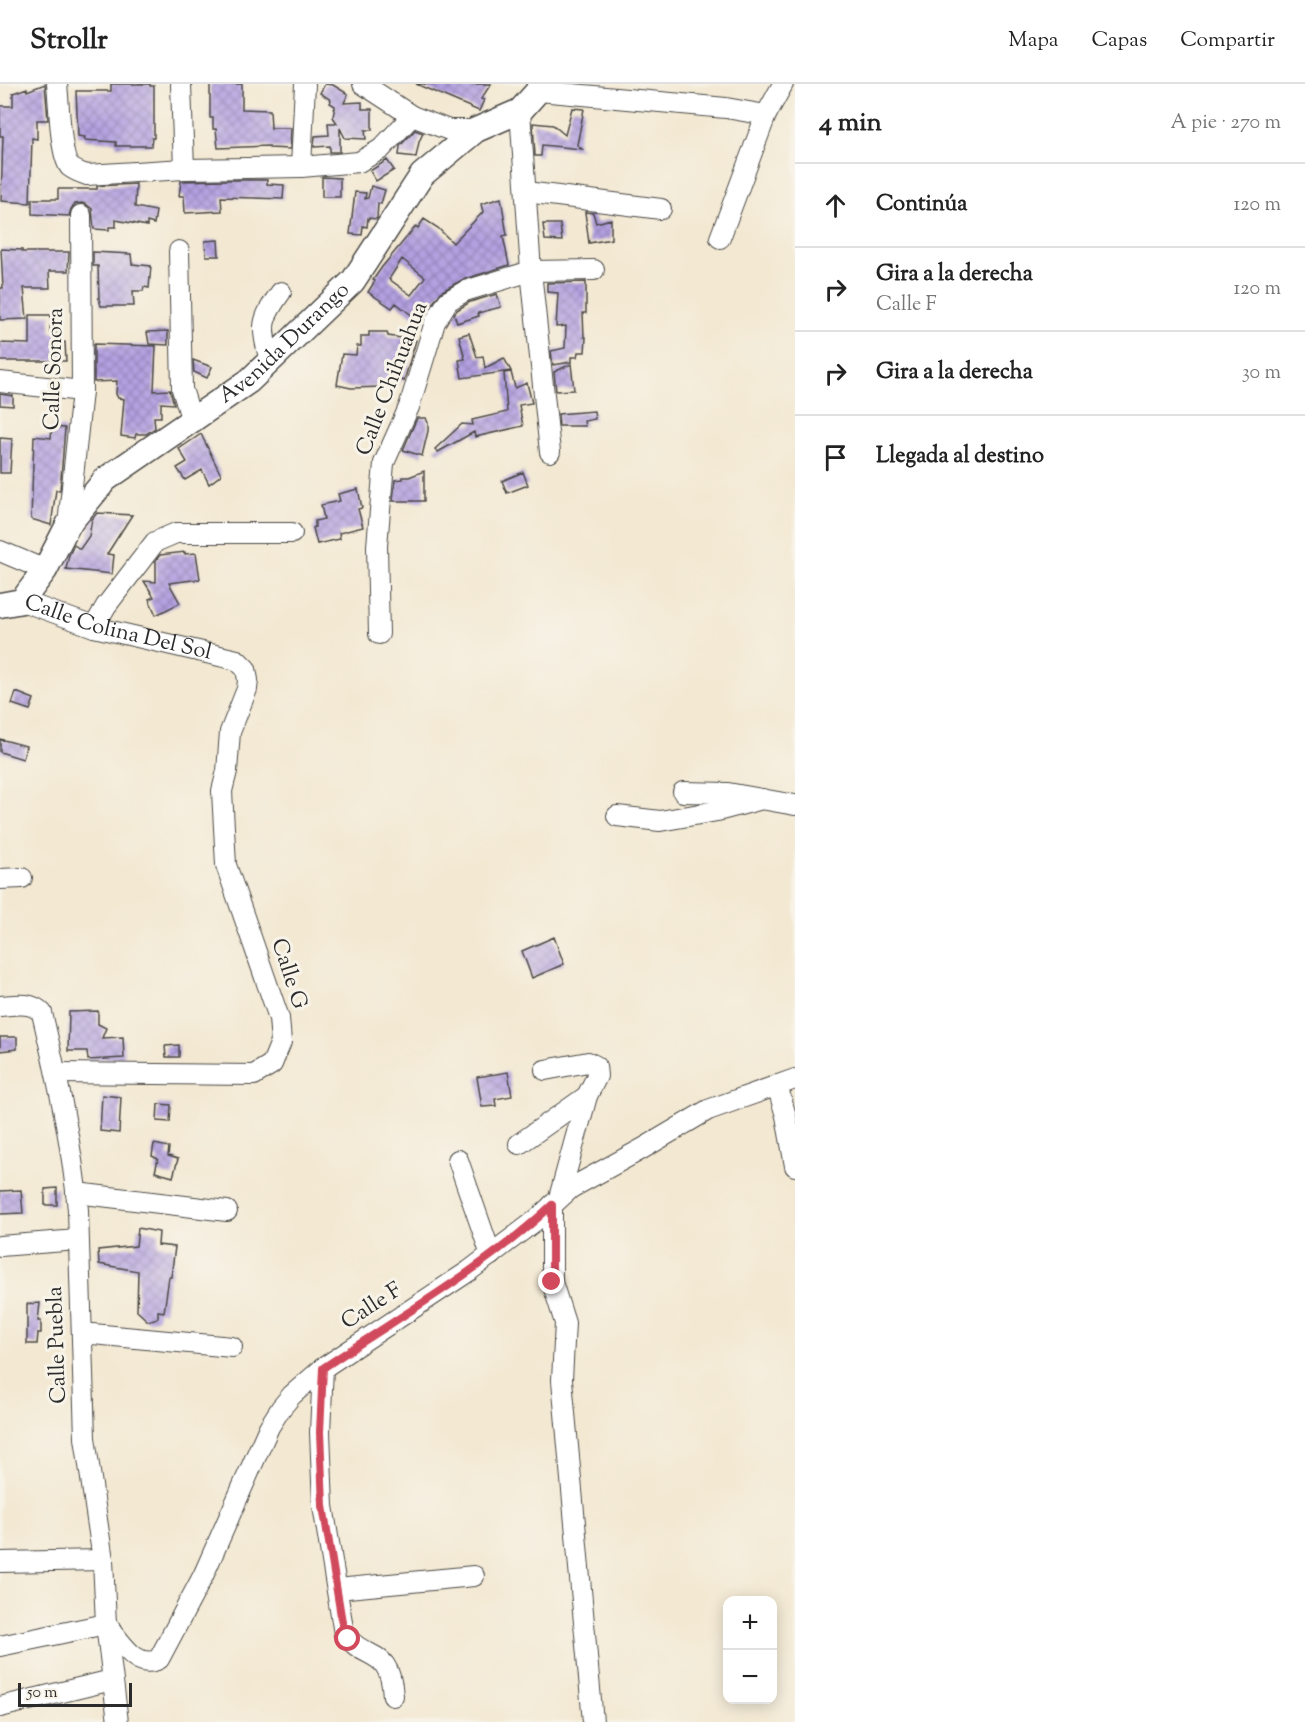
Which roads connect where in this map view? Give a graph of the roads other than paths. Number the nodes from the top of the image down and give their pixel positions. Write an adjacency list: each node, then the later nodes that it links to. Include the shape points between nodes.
1 (57, 84): 12 (street, via 64,154 69,166 87,175)
2 (181, 84): 12 (street)
3 (305, 84): 11 (street)
4 (363, 84): 9 (street)
5 (783, 84): 8 (street)
6 (541, 88): 7 (main road, Avenida Durango); 8 (street)
7 (520, 111): 10 (main road, Avenida Durango); 13 (street)
8 (766, 115): 16 (street)
9 (412, 116): 10 (street, via 450,130); 11 (street, via 381,149 359,162)
10 (476, 130): 21 (main road, Avenida Durango, via 422,175 353,281)
11 (302, 167): 12 (street)
12 (184, 169)
13 (526, 192): 14 (street); 19 (street)
14 (661, 209)
15 (81, 215): 23 (street, Calle Sonora)
16 (720, 238)
17 (179, 251): 24 (street, via 182,388)
18 (594, 270): 19 (street, Calle Chihuahua)
19 (531, 271): 25 (street); 32 (street, Calle Chihuahua, via 465,291 448,301 435,322 409,407 384,463 377,546)
20 (281, 292): 21 (street, via 266,313 263,335)
21 (270, 361): 24 (main road, Avenida Durango, via 249,381)
22 (0, 382): 23 (street)
23 (82, 391): 26 (street, Calle Sonora)
24 (192, 420): 26 (main road, Avenida Durango, via 106,479)
25 (550, 452)
26 (68, 525): 29 (main road, Avenida Durango)
27 (292, 533): 31 (street, via 176,533 155,542)
28 (0, 551): 29 (street)
29 (45, 570): 30 (main road, Avenida Durango)
30 (11, 603): 31 (street, Calle Colina Del Sol)
31 (94, 627): 33 (street, Calle Colina Del Sol)
32 (379, 634)
33 (237, 660): 42 (street, Calle G, via 246,669 248,680 230,732 222,791 225,865 279,1018 281,1042 272,1064 254,1075)
34 (683, 792): 35 (street)
35 (762, 799): 36 (street); 37 (street, via 660,821)
36 (795, 805)
37 (617, 816)
38 (22, 878): 39 (street)
39 (0, 879)
40 (0, 1006): 42 (street, Calle Puebla, via 36,1006 42,1013)
41 (545, 1070): 44 (street, via 588,1062 596,1066 597,1076)
42 (56, 1073): 48 (street, Calle Puebla)
43 (786, 1082): 47 (street, via 786,1116); 49 (street, Calle F, via 708,1110 571,1188)
44 (587, 1096): 45 (street); 49 (street)
45 (519, 1144)
46 (458, 1160): 53 (street)
47 (795, 1166)
48 (76, 1193): 50 (street); 51 (street, Calle Puebla)
49 (556, 1202): 53 (street, Calle F); 67 (street, via 552,1282 565,1323 562,1380)
50 (227, 1211)
51 (78, 1240): 52 (street); 54 (street, Calle Puebla)
52 (0, 1246)
53 (490, 1255): 56 (street, Calle F)
54 (82, 1333): 55 (street); 57 (street, Calle Puebla, via 85,1438)
55 (232, 1347)
56 (323, 1368): 60 (street, via 323,1506); 61 (street, Calle F, via 292,1395 269,1427 203,1576 159,1659 142,1663)
57 (103, 1560): 58 (street); 61 (street, Calle Puebla)
58 (0, 1562)
59 (474, 1576): 60 (street)
60 (337, 1589): 64 (street, via 344,1634 387,1667)
61 (106, 1624): 62 (street); 63 (street, Calle Puebla)
62 (0, 1646)
63 (112, 1680): 65 (street); 66 (street, Calle Puebla)
64 (393, 1696)
65 (0, 1707)
66 (118, 1722)
67 (593, 1722)

